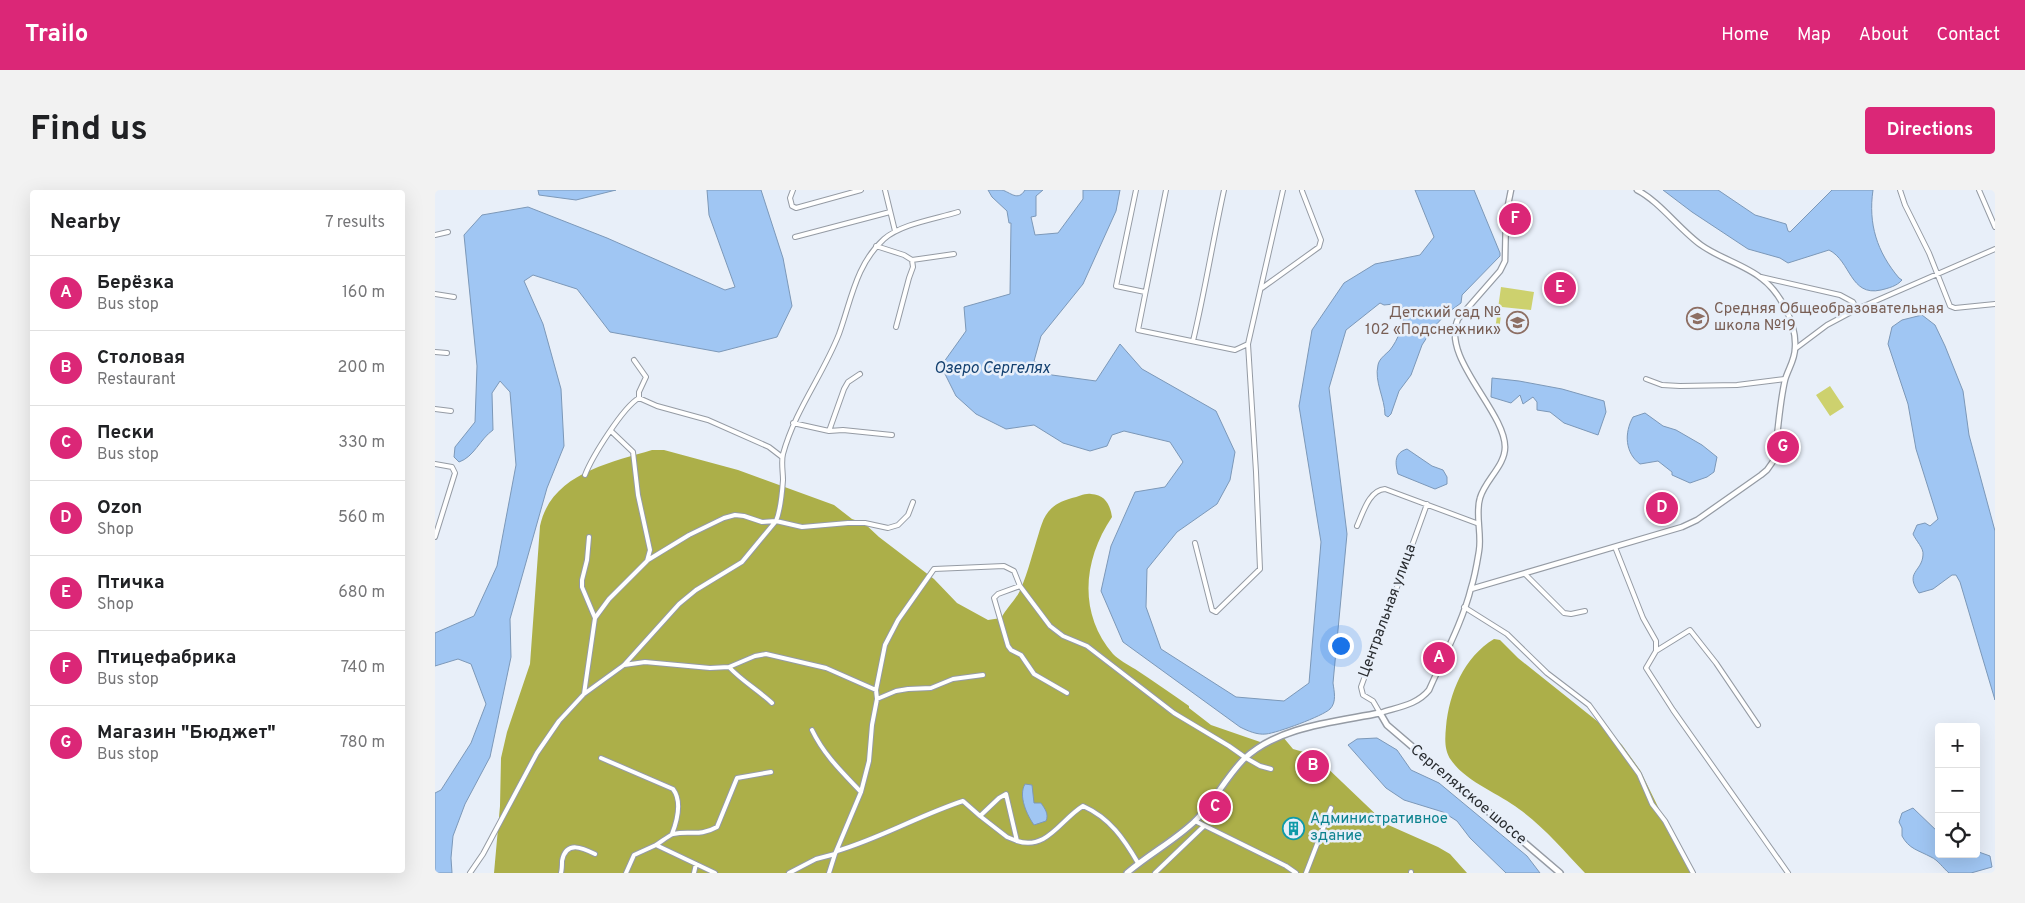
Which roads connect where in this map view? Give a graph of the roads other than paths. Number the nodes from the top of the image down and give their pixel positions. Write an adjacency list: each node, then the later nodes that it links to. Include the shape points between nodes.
1 (793, 190): 2 (street, via 790,198 796,208)
2 (861, 190)
3 (885, 190): 13 (street)
4 (1136, 190): 27 (street, via 1116,286)
5 (1167, 190): 27 (street)
6 (1224, 190): 33 (street)
7 (1283, 190): 26 (street)
8 (1511, 190): 55 (street, via 1506,215 1505,261 1458,319 1454,335 1465,366 1504,440 1501,462 1479,500)
9 (1637, 190): 25 (street, via 1701,245)
10 (1900, 190): 24 (street)
11 (1979, 190): 15 (street)
12 (1302, 191): 26 (street, via 1321,240 1319,247)
13 (890, 212): 16 (street); 19 (street)
14 (958, 212): 16 (street)
15 (1995, 227)
16 (895, 231): 20 (street)
17 (448, 232): 18 (street)
18 (435, 236)
19 (795, 237)
20 (876, 246): 23 (street); 45 (street, via 864,263 839,334)
21 (1995, 249): 24 (street)
22 (954, 254): 23 (street)
23 (912, 260): 32 (street, via 913,267)
24 (1936, 275): 30 (street, via 1950,306); 31 (street)
25 (1761, 277): 31 (street, via 1840,295 1853,302); 35 (street, via 1792,325)
26 (1262, 288): 34 (street)
27 (1145, 292): 33 (street, via 1138,330)
28 (435, 294): 29 (street)
29 (454, 297)
30 (1995, 304)
31 (1857, 309): 35 (street, via 1827,325)
32 (896, 327)
33 (1193, 341): 34 (street, via 1235,350)
34 (1248, 344): 59 (street, via 1260,569 1216,612 1212,610)
35 (1795, 349): 41 (street)
36 (435, 352): 37 (street)
37 (447, 353)
38 (634, 360): 42 (street, via 646,377)
39 (860, 374): 47 (street, via 844,389)
40 (1647, 379): 41 (street, via 1662,385 1680,386 1752,384)
41 (1785, 379): 60 (street, via 1774,460 1767,470 1697,520)
42 (639, 398): 46 (street); 49 (street, via 708,420)
43 (435, 409): 44 (street)
44 (451, 412)
45 (793, 423): 47 (street); 49 (street)
46 (611, 431): 51 (street, via 592,458); 61 (street, via 633,452 650,550)
47 (829, 431): 48 (street)
48 (892, 435)
49 (782, 457): 54 (street, via 783,481)
50 (435, 464): 58 (street, via 451,467 455,473)
51 (585, 475)
52 (913, 502): 54 (street, via 908,515 898,525 888,528 865,523 802,527)
53 (1427, 504): 55 (street); 56 (street, via 1381,489 1371,498); 77 (street, Центральная улица, via 1361,687 1363,695 1373,701)
54 (776, 521): 61 (street, via 762,522 735,515 724,518); 69 (street, via 742,562 679,604)
55 (1479, 524): 64 (street, via 1479,548)
56 (1357, 526)
57 (589, 537): 67 (street, via 582,587)
58 (435, 538)
59 (1195, 543)
60 (1615, 547): 62 (street); 68 (street)
61 (647, 561): 67 (street)
62 (1525, 574): 64 (street); 66 (street, via 1565,613)
63 (1020, 586): 72 (street, via 1014,571 1004,566 933,569 885,645); 73 (street, via 994,598 1008,646 1021,655 1034,674); 81 (street, via 1050,626 1063,636 1087,646 1174,714)
64 (1471, 589): 65 (street)
65 (1464, 607): 77 (street, via 1426,694 1413,704); 108 (street, via 1507,634 1542,668 1589,705 1639,774 1652,804)
66 (1585, 611)
67 (595, 618): 74 (street)
68 (1657, 651): 78 (street, via 1690,630); 109 (street, via 1646,668)
69 (624, 665): 70 (street, via 645,662); 74 (street)
70 (729, 667): 72 (street, via 755,656 777,656 826,668); 76 (street, via 743,682 757,689)
71 (983, 674): 75 (street, via 953,679 931,688 908,688)
72 (876, 690): 75 (street)
73 (1067, 693)
74 (584, 694): 96 (street, via 559,721 537,753)
75 (877, 699): 84 (street, via 869,761)
76 (772, 703)
77 (1380, 713): 81 (main road, via 1281,736); 107 (main road, Сергеляхское шоссе, via 1387,725)
78 (1758, 725)
79 (812, 730): 84 (street, via 821,748)
80 (601, 758): 89 (street, via 673,789 677,794 677,810)
81 (1245, 758): 82 (street); 87 (main road)
82 (1271, 769)
83 (771, 772): 89 (street, via 737,778 717,827 696,834)
84 (861, 792): 92 (street)
85 (1331, 808): 106 (street)
86 (980, 816): 90 (street); 90 (street, via 1006,794); 92 (street, via 963,801 939,808 866,843)
87 (1195, 821): 88 (street); 95 (main road)
88 (1204, 826): 104 (street); 105 (street)
89 (672, 834): 91 (street)
90 (1017, 841): 95 (street, via 1024,844 1042,841 1083,806 1114,827)
91 (656, 845): 94 (street); 98 (street, via 634,855)
92 (836, 852): 101 (street); 102 (street)
93 (595, 854): 97 (street, via 573,847 564,855)
94 (696, 864): 99 (street); 100 (street)
95 (1138, 864): 103 (main road)
96 (470, 873)
97 (561, 873)
98 (626, 873)
99 (694, 873)
100 (715, 873)
101 (789, 873)
102 (829, 873)
103 (1127, 873)
104 (1155, 873)
105 (1296, 873)
106 (1306, 873)
107 (1560, 873)
108 (1693, 873)
109 (1788, 873)

